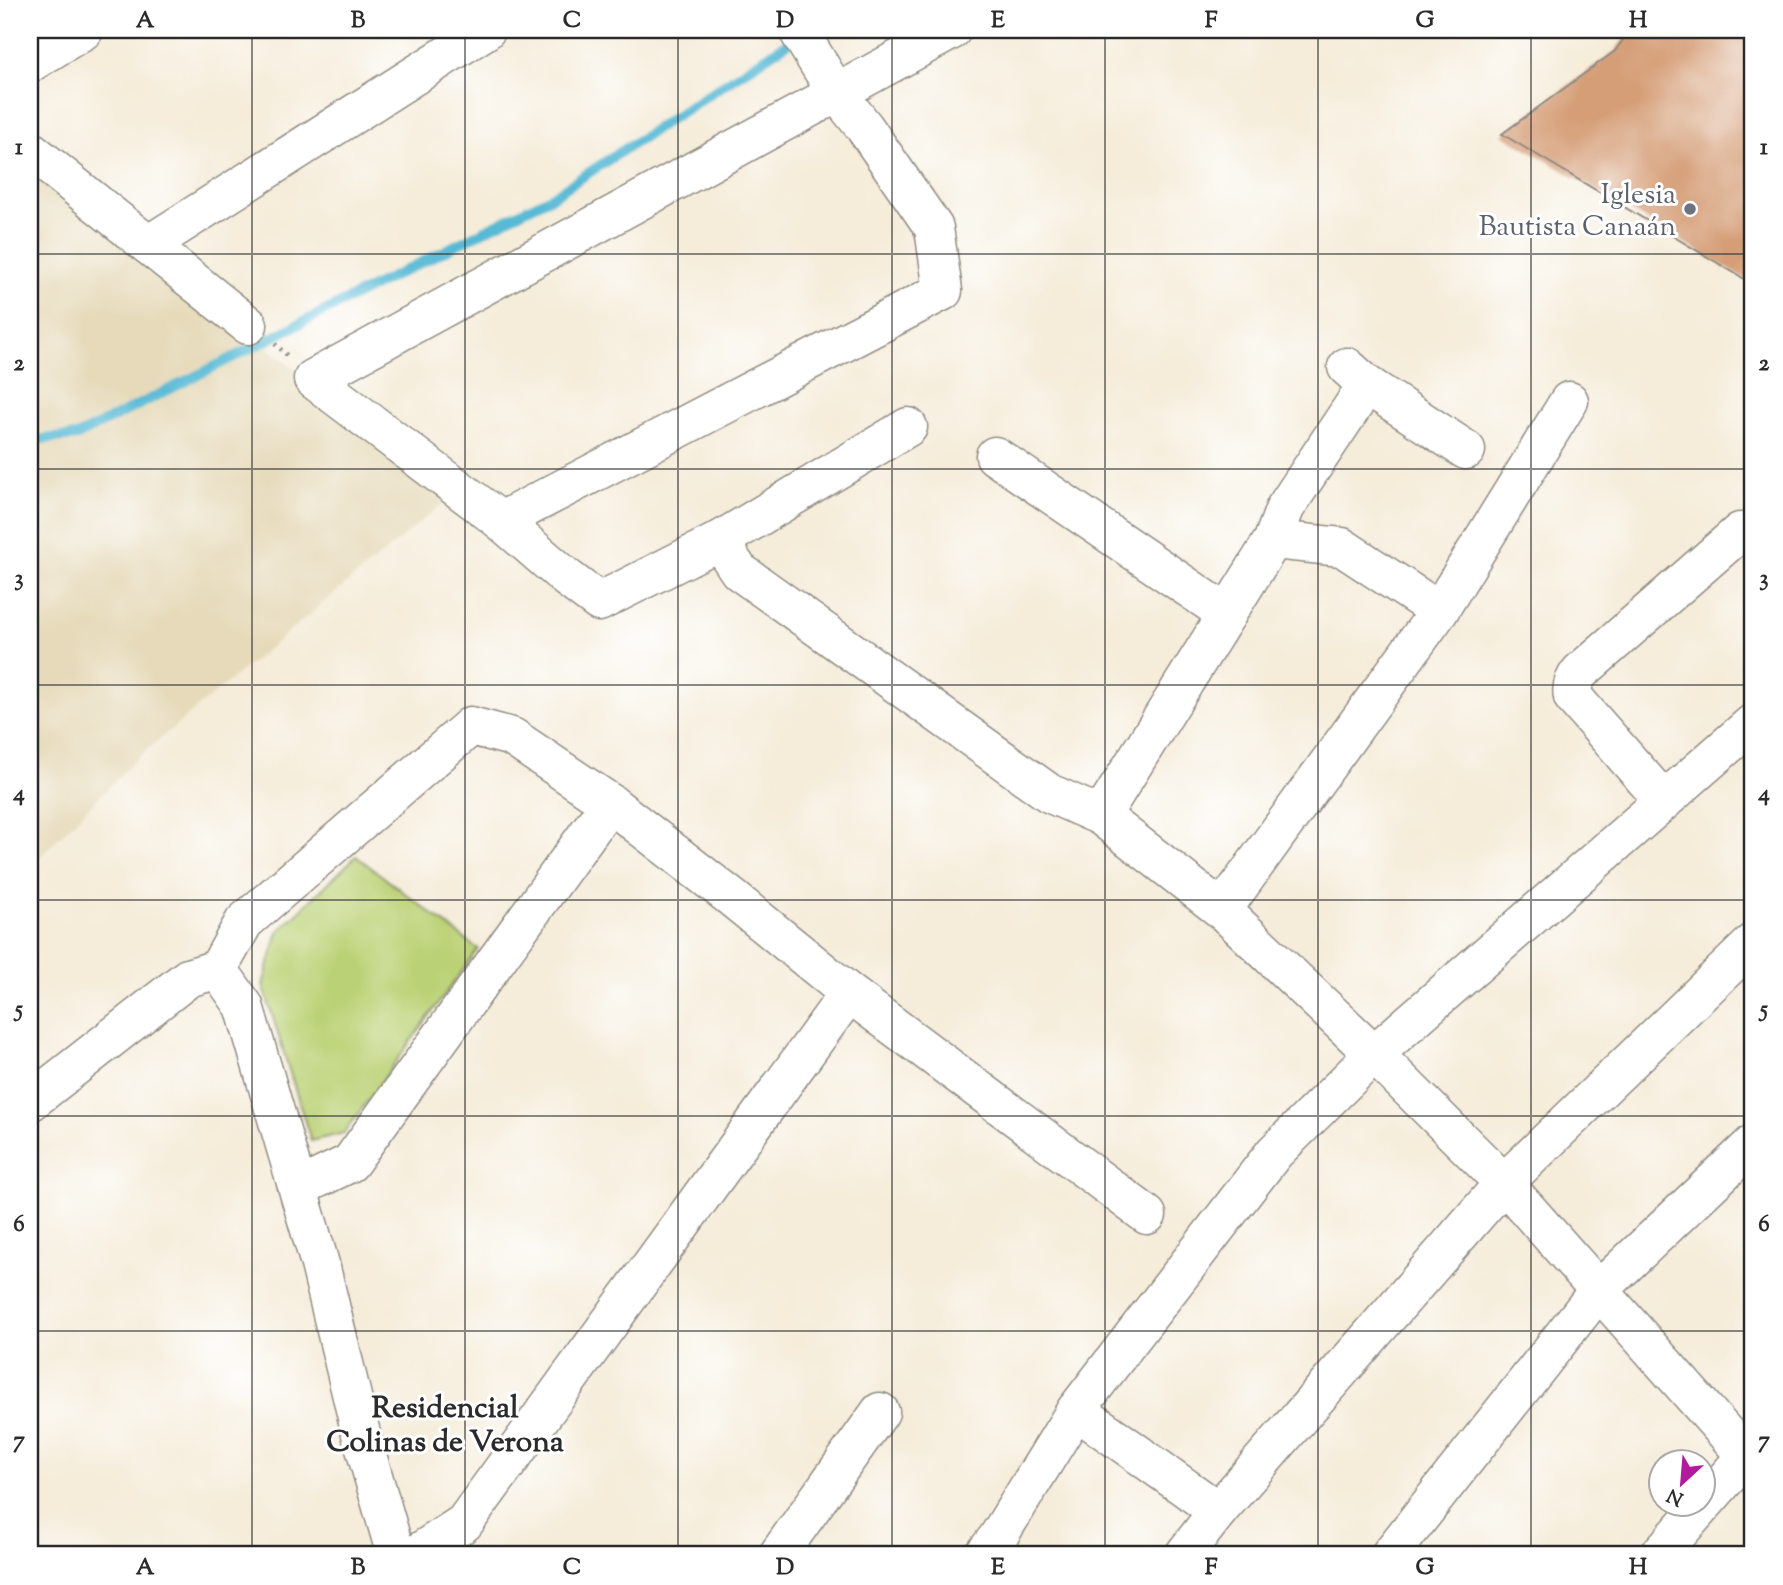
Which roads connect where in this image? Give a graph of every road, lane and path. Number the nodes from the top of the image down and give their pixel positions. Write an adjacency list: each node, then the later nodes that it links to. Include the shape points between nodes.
1 (84, 30): 5 (street)
2 (486, 30): 8 (street)
3 (798, 30): 6 (street)
4 (952, 30): 6 (street)
5 (30, 63)
6 (829, 81): 14 (street, via 934,228 943,291); 14 (street, via 313,379)
7 (30, 150): 8 (street)
8 (148, 245): 9 (street)
9 (248, 325)
10 (1569, 401): 18 (street)
11 (908, 427): 17 (street)
12 (1466, 450): 16 (street, via 1357,376 1284,508)
13 (995, 456): 19 (street)
14 (500, 521): 17 (street, via 599,602)
15 (1753, 532): 21 (street, via 1740,532 1575,678 1573,697)
16 (1273, 540): 18 (street, via 1342,547); 19 (street)
17 (719, 541): 23 (street, via 750,579 1049,793)
18 (1439, 611): 24 (street)
19 (1227, 614): 23 (street)
20 (1753, 723): 21 (street)
21 (1664, 801): 28 (street)
22 (610, 803): 26 (street, via 512,737 471,726 244,922); 27 (street); 32 (street, via 350,1163)
23 (1101, 816): 24 (street)
24 (1222, 910): 28 (street)
25 (1753, 943): 31 (street)
26 (218, 969): 29 (street, via 188,978); 32 (street, via 244,1006)
27 (849, 993): 33 (street); 40 (street, via 464,1522)
28 (1374, 1054): 31 (street); 35 (street, via 1274,1153)
29 (30, 1102)
30 (1753, 1144): 34 (street)
31 (1504, 1183): 34 (street); 38 (street)
32 (298, 1188): 39 (street)
33 (1147, 1214)
34 (1599, 1290): 37 (street); 44 (street)
35 (1076, 1410): 38 (street); 42 (street)
36 (880, 1412): 41 (street)
37 (1750, 1453): 45 (street)
38 (1218, 1511): 43 (street)
39 (396, 1555)
40 (415, 1555)
41 (778, 1555)
42 (984, 1555)
43 (1184, 1555)
44 (1390, 1555)
45 (1659, 1555)

